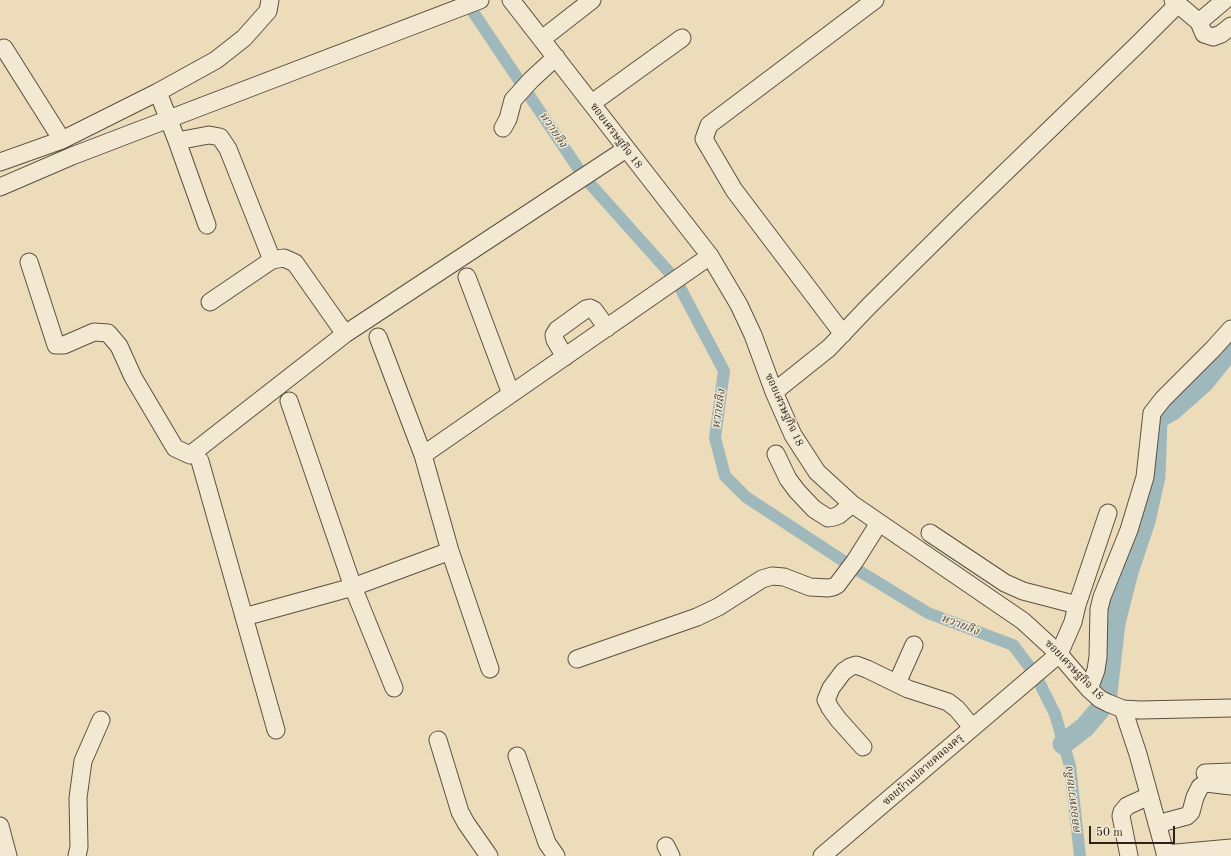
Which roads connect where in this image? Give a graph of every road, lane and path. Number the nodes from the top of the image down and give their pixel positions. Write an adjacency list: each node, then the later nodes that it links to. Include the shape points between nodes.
1 (270, 0): 14 (street, via 268,11 244,38 216,60)
2 (480, 0): 16 (street)
3 (511, 0): 11 (street, ซอยเศรษฐกิจ 18)
4 (592, 0): 11 (street)
5 (876, 0): 32 (street, via 709,124 704,139 734,190)
6 (1225, 0): 8 (street)
7 (1175, 2): 8 (street); 32 (street, via 1138,44)
8 (1199, 22): 9 (street, via 1204,34 1213,37)
9 (1231, 26)
10 (682, 38): 15 (street)
11 (542, 39): 13 (street, ซอยเศรษฐกิจ 18)
12 (4, 48): 18 (street)
13 (556, 57): 15 (street, ซอยเศรษฐกิจ 18); 17 (street, via 514,100)
14 (158, 92): 16 (street); 18 (street)
15 (592, 103): 20 (street, ซอยเศรษฐกิจ 18)
16 (169, 119): 19 (street); 22 (street)
17 (504, 128)
18 (62, 140): 21 (street)
19 (177, 141): 23 (street); 25 (street, via 209,135 220,137 228,149)
20 (626, 149): 24 (street, ซอยเศรษฐกิจ 18); 31 (street)
21 (0, 162)
22 (0, 187)
23 (207, 225)
24 (710, 256): 29 (street); 35 (street, ซอยเศรษฐกิจ 18, via 748,323)
25 (272, 260): 28 (street); 31 (street, via 284,258 295,263)
26 (29, 262): 31 (street, via 56,345 64,345 94,332 108,333 119,346 133,377 175,448 190,455)
27 (467, 277): 36 (street)
28 (210, 302)
29 (607, 328): 34 (street); 34 (street, via 594,310 586,309 556,330 555,340)
30 (1231, 329): 55 (street, via 1152,413 1145,477 1099,609 1098,657)
31 (345, 334)
32 (842, 334): 35 (street, via 829,348)
33 (378, 337): 39 (street)
34 (565, 357): 36 (street)
35 (774, 392): 41 (street, ซอยเศรษฐกิจ 18, via 793,435 817,472)
36 (511, 394): 39 (street)
37 (289, 401): 46 (street)
38 (776, 454): 41 (street, via 788,479 814,509 828,518 839,516)
39 (423, 455): 45 (street)
40 (200, 460): 48 (street)
41 (852, 504): 43 (street, ซอยเศรษฐกิจ 18)
42 (1108, 513): 47 (street)
43 (879, 523): 50 (street, ซอยเศรษฐกิจ 18, via 1023,621); 51 (street, via 837,585 828,588 810,587 784,577 772,576 762,579 697,617)
44 (930, 533): 47 (street, via 1005,583 1024,591)
45 (450, 551): 46 (street); 52 (street)
46 (353, 587): 48 (street); 54 (street)
47 (1076, 605): 50 (street, via 1073,622)
48 (244, 617): 60 (street)
49 (914, 645): 53 (street)
50 (1059, 654): 55 (street, ซอยเศรษฐกิจ 18); 59 (street, ซอยบ้านปลายคลองครุ)
51 (577, 659)
52 (490, 669)
53 (897, 683): 59 (street, via 948,702); 62 (street, via 856,665 843,672 831,688 826,700 830,708)
54 (394, 688)
55 (1090, 689): 57 (street, ซอยเศรษฐกิจ 18, via 1104,701)
56 (1231, 708): 57 (street, ซอยเศรษฐกิจ 18)
57 (1123, 709): 67 (street)
58 (101, 720): 73 (street, via 83,761 78,798)
59 (972, 727): 76 (street, ซอยบ้านปลายคลองครุ)
60 (276, 730)
61 (438, 740): 74 (street, via 460,812)
62 (863, 747)
63 (517, 756): 75 (street, via 547,843)
64 (1231, 772): 65 (street)
65 (1205, 773)
66 (1231, 786): 68 (street, via 1206,783 1200,787 1191,812 1187,816)
67 (1149, 796): 68 (street); 77 (street, via 1127,806 1122,812)
68 (1157, 824): 71 (street)
69 (0, 826): 72 (street)
70 (1231, 848): 71 (street)
71 (1165, 855)
72 (8, 856)
73 (78, 856)
74 (489, 856)
75 (556, 856)
76 (822, 856)
77 (1129, 856)

